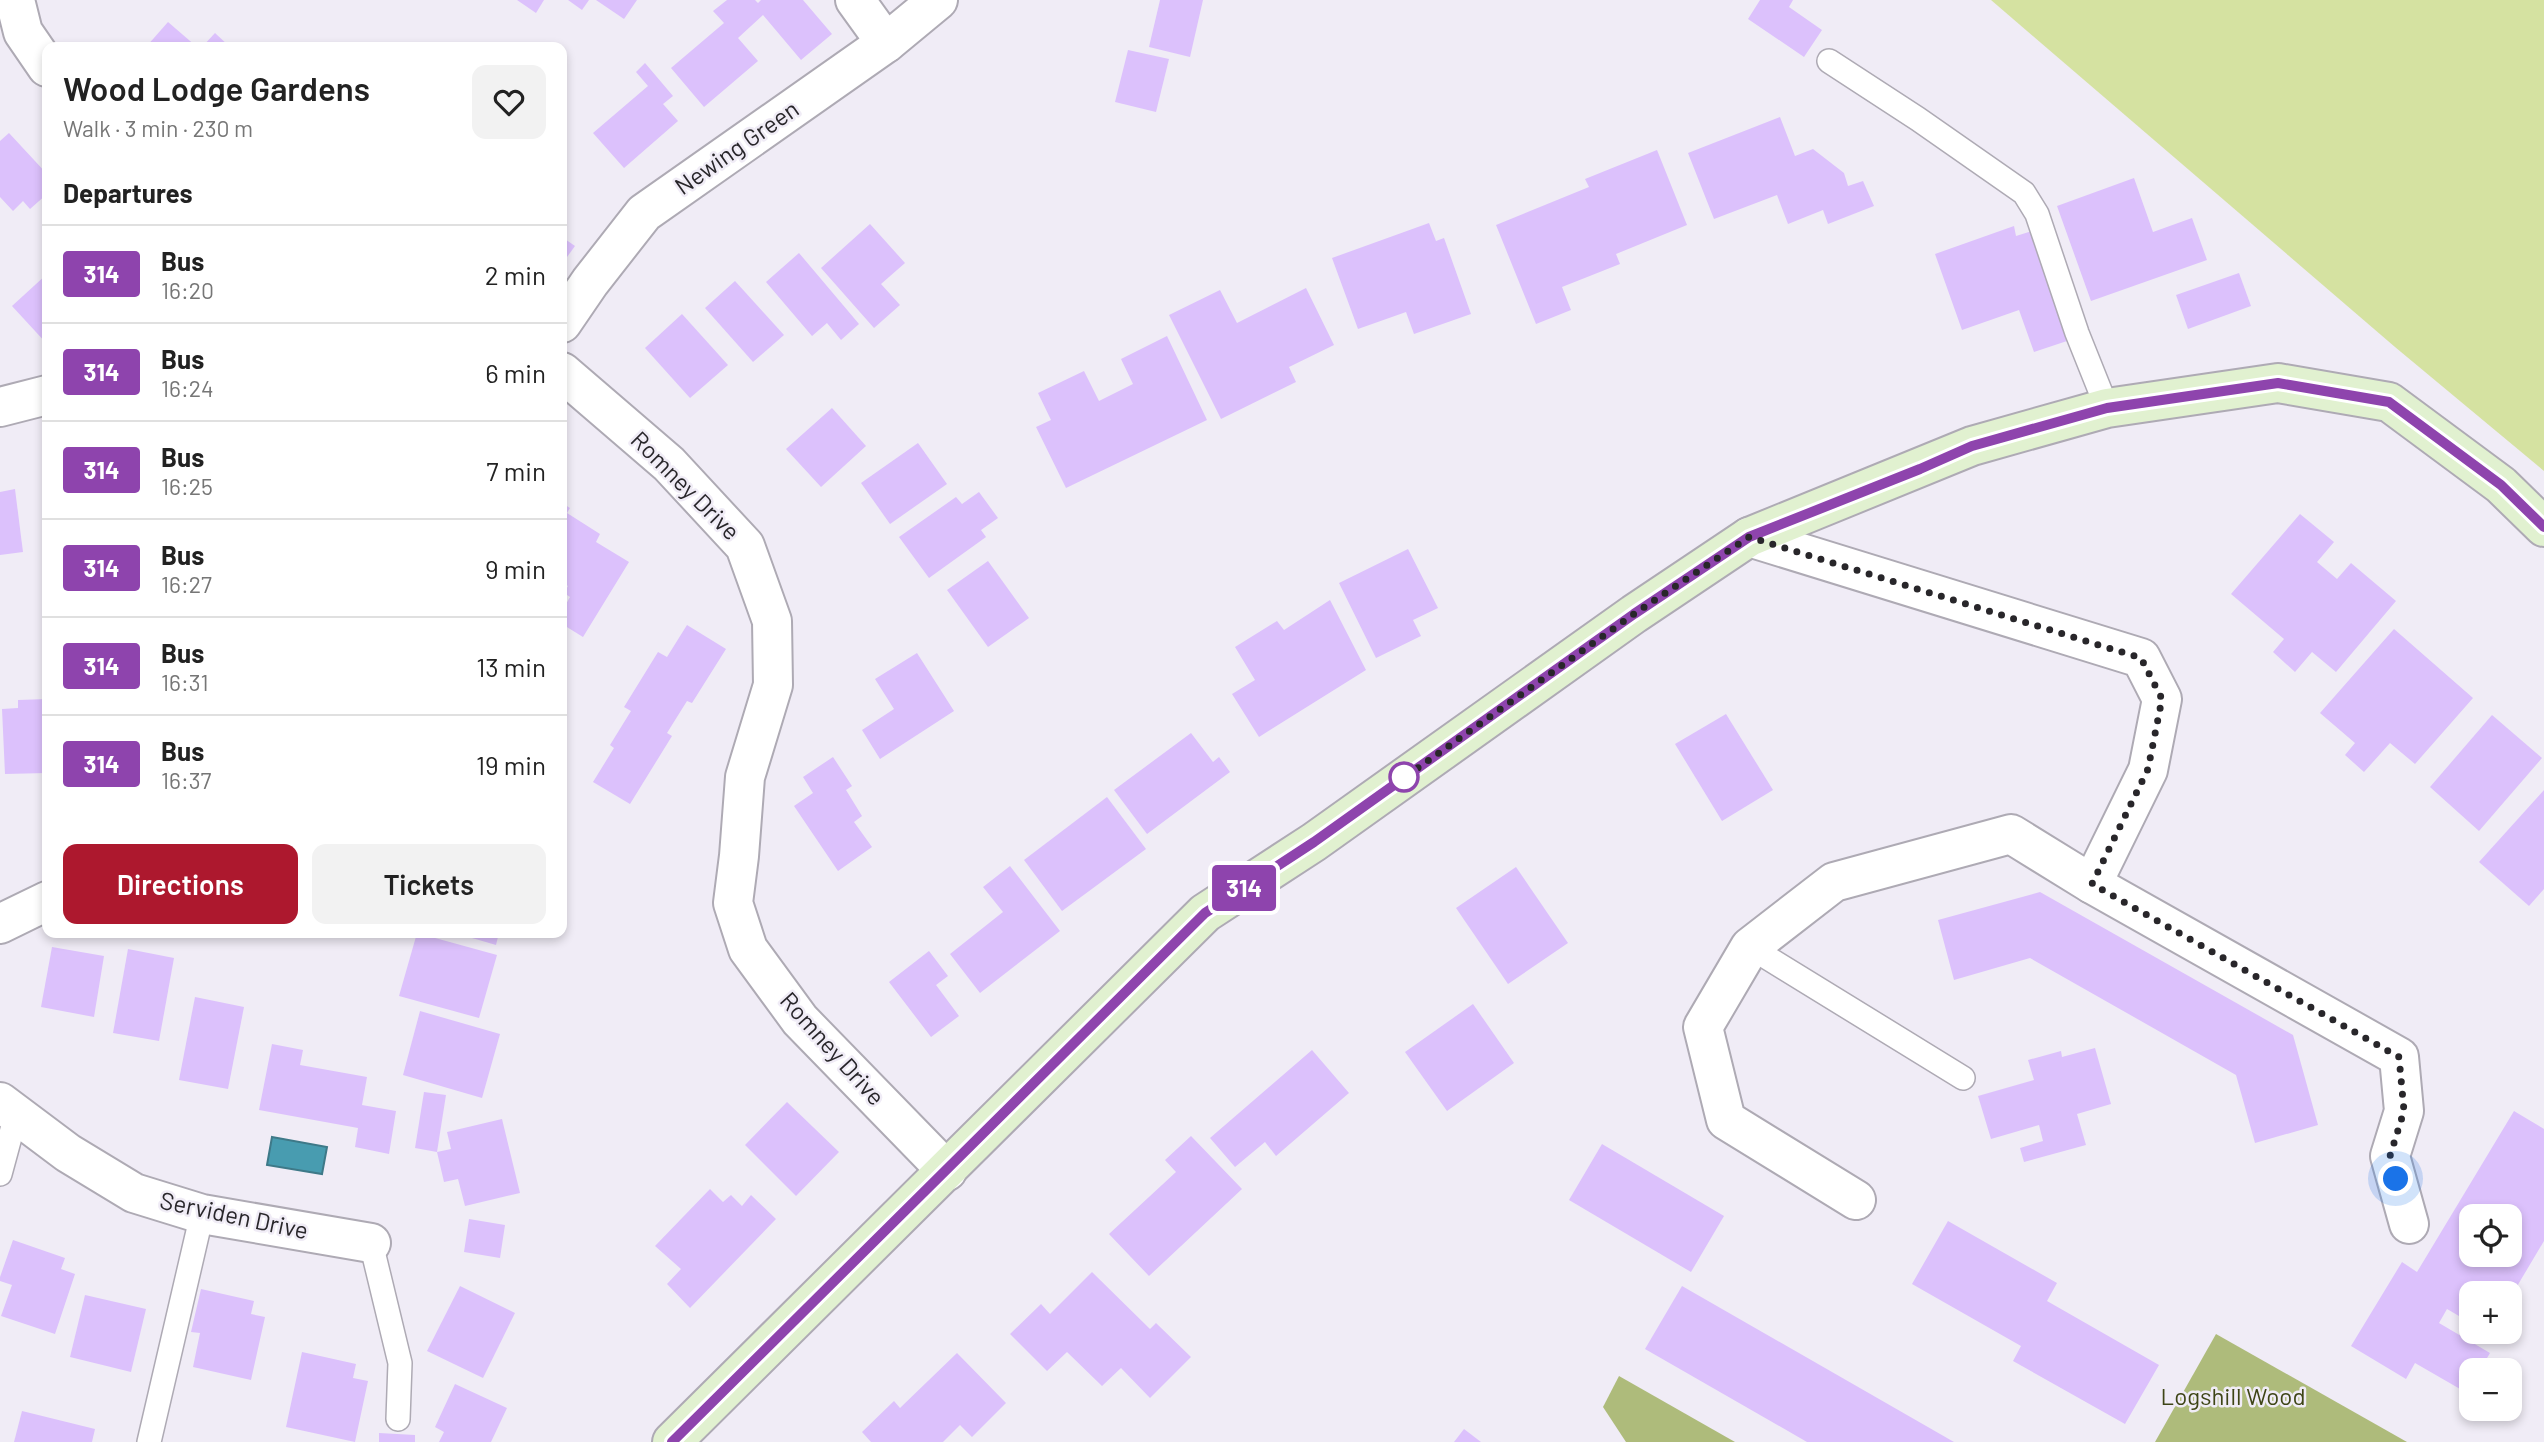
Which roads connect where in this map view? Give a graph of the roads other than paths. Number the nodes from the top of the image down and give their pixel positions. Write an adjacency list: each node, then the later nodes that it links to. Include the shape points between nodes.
1 (15, 0): 5 (street, via 23,32)
2 (855, 0): 4 (street)
3 (938, 0): 4 (street, Newing Green)
4 (886, 43): 7 (street, Newing Green, via 644,213)
5 (42, 60)
6 (1829, 61): 11 (lane, via 2024,193 2036,214)
7 (567, 316)
8 (567, 376): 20 (street, Romney Drive, via 669,464 745,546 772,621 773,685 745,777 733,903 748,949 800,1020)
9 (42, 396): 10 (street)
10 (0, 407)
11 (2107, 408): 12 (street, via 2278,383 2389,402 2501,485); 13 (street, via 1972,446)
12 (2544, 527)
13 (1749, 537): 14 (street, via 2141,658 2162,699 2148,769); 20 (street, via 1314,842 1205,913)
14 (2092, 884): 17 (street, via 2011,834 1834,882); 24 (street, via 2399,1057 2404,1111 2390,1156)
15 (42, 903): 16 (street)
16 (0, 924)
17 (1750, 947): 18 (lane); 22 (street, via 1703,1027 1726,1119)
18 (1963, 1078)
19 (8, 1109): 21 (lane); 23 (street, Serviden Drive, via 134,1193)
20 (947, 1171): 28 (street)
21 (0, 1174)
22 (1856, 1200)
23 (202, 1214): 25 (street, Serviden Drive); 27 (lane)
24 (2409, 1224)
25 (371, 1243): 26 (lane, via 400,1363)
26 (398, 1419)
27 (149, 1442)
28 (672, 1442)

